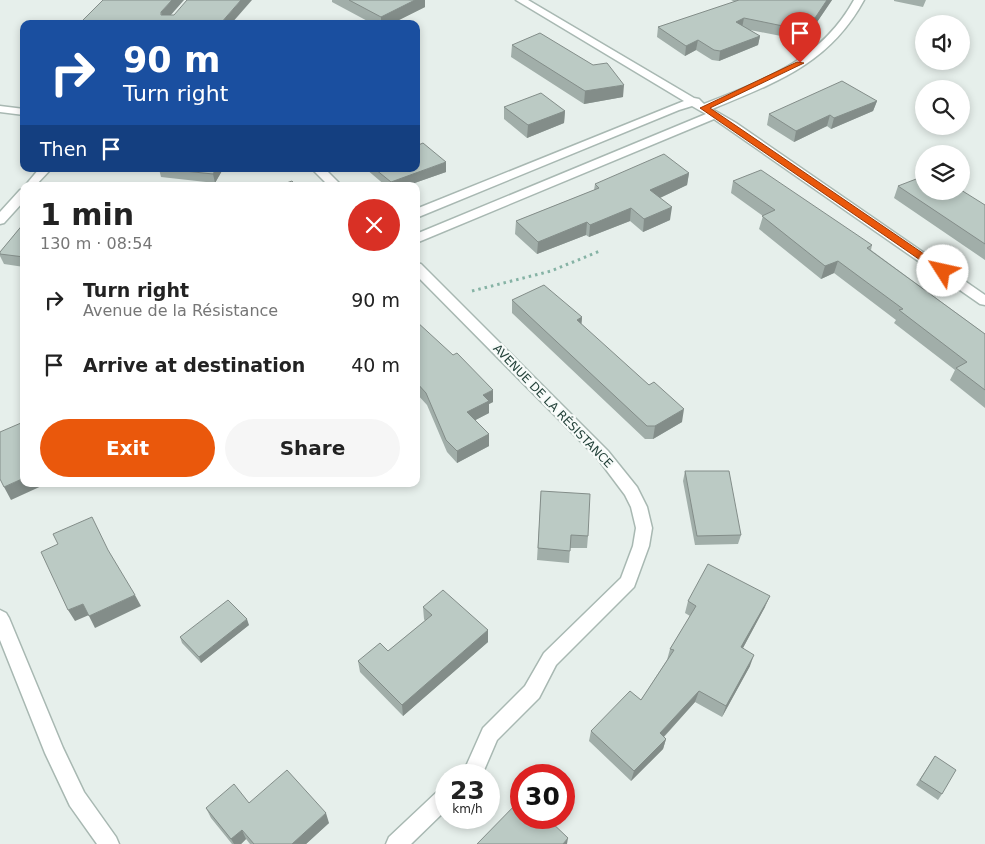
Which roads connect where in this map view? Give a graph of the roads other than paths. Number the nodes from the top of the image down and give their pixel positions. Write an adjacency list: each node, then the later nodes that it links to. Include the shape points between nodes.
1 (521, 0): 3 (street)
2 (859, 0): 3 (street, via 847,23 822,48 800,63)
3 (700, 104): 6 (street); 7 (street, via 675,108)
4 (0, 109): 5 (street)
5 (20, 112)
6 (714, 115): 10 (street); 18 (street)
7 (552, 158): 10 (street); 14 (street)
8 (42, 172): 11 (street)
9 (321, 172): 12 (street)
10 (570, 173): 16 (street)
11 (34, 182)
12 (332, 182)
13 (20, 198): 15 (street)
14 (420, 212)
15 (0, 220)
16 (420, 237)
17 (420, 271): 20 (street, AVENUE DE LA RÉSISTANCE, via 604,455 631,491 644,528 628,582 550,659 532,692 490,734)
18 (985, 301)
19 (0, 618): 22 (street, via 77,799)
20 (477, 764)
21 (435, 807): 23 (street)
22 (109, 844)
23 (396, 844)

